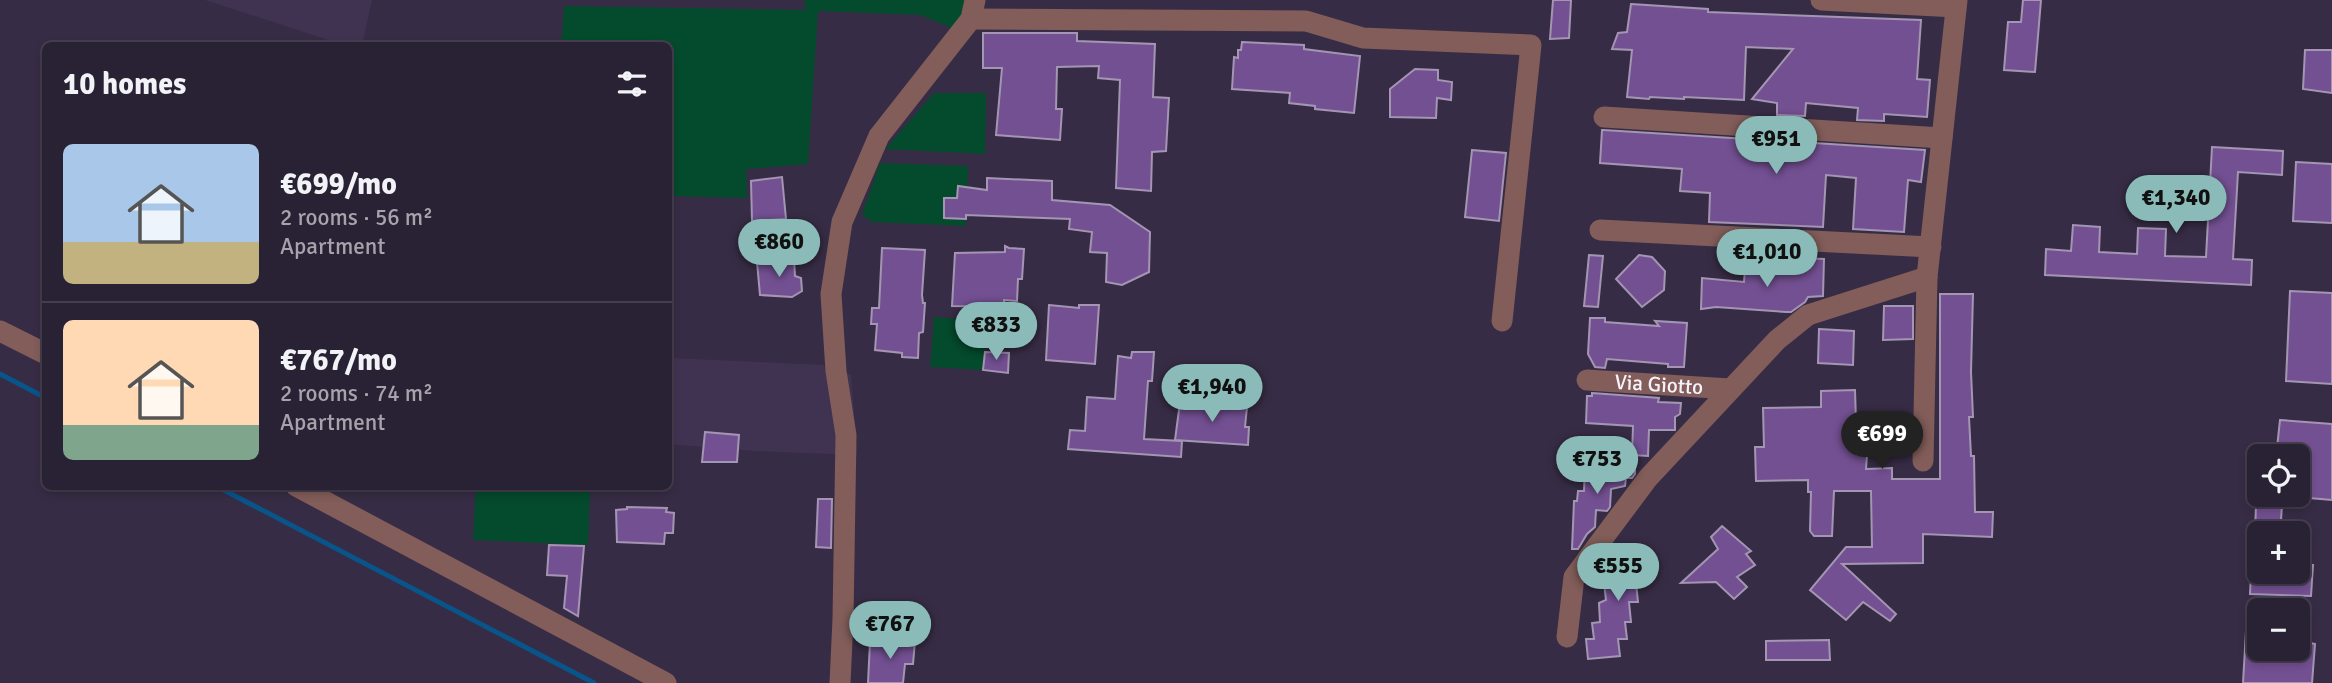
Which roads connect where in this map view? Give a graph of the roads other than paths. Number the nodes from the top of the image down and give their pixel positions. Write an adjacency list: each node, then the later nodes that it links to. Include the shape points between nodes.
1 (1821, 0): 2 (street)
2 (1957, 3): 5 (street)
3 (973, 10): 9 (street, via 1307,21 1363,37 1531,45); 18 (street, via 879,136 842,222 831,294 846,435)
4 (1604, 117): 5 (street)
5 (1942, 138): 7 (street)
6 (1600, 230): 7 (street)
7 (1931, 247): 8 (street)
8 (1927, 277): 13 (street, via 1808,315); 14 (street)
9 (1502, 321)
10 (0, 331): 11 (street)
11 (42, 352)
12 (1587, 380): 13 (street, Via Giotto)
13 (1730, 389): 16 (street, via 1648,478 1574,577)
14 (1923, 461)
15 (304, 490): 17 (street)
16 (1567, 637)
17 (666, 683)
18 (839, 683)

